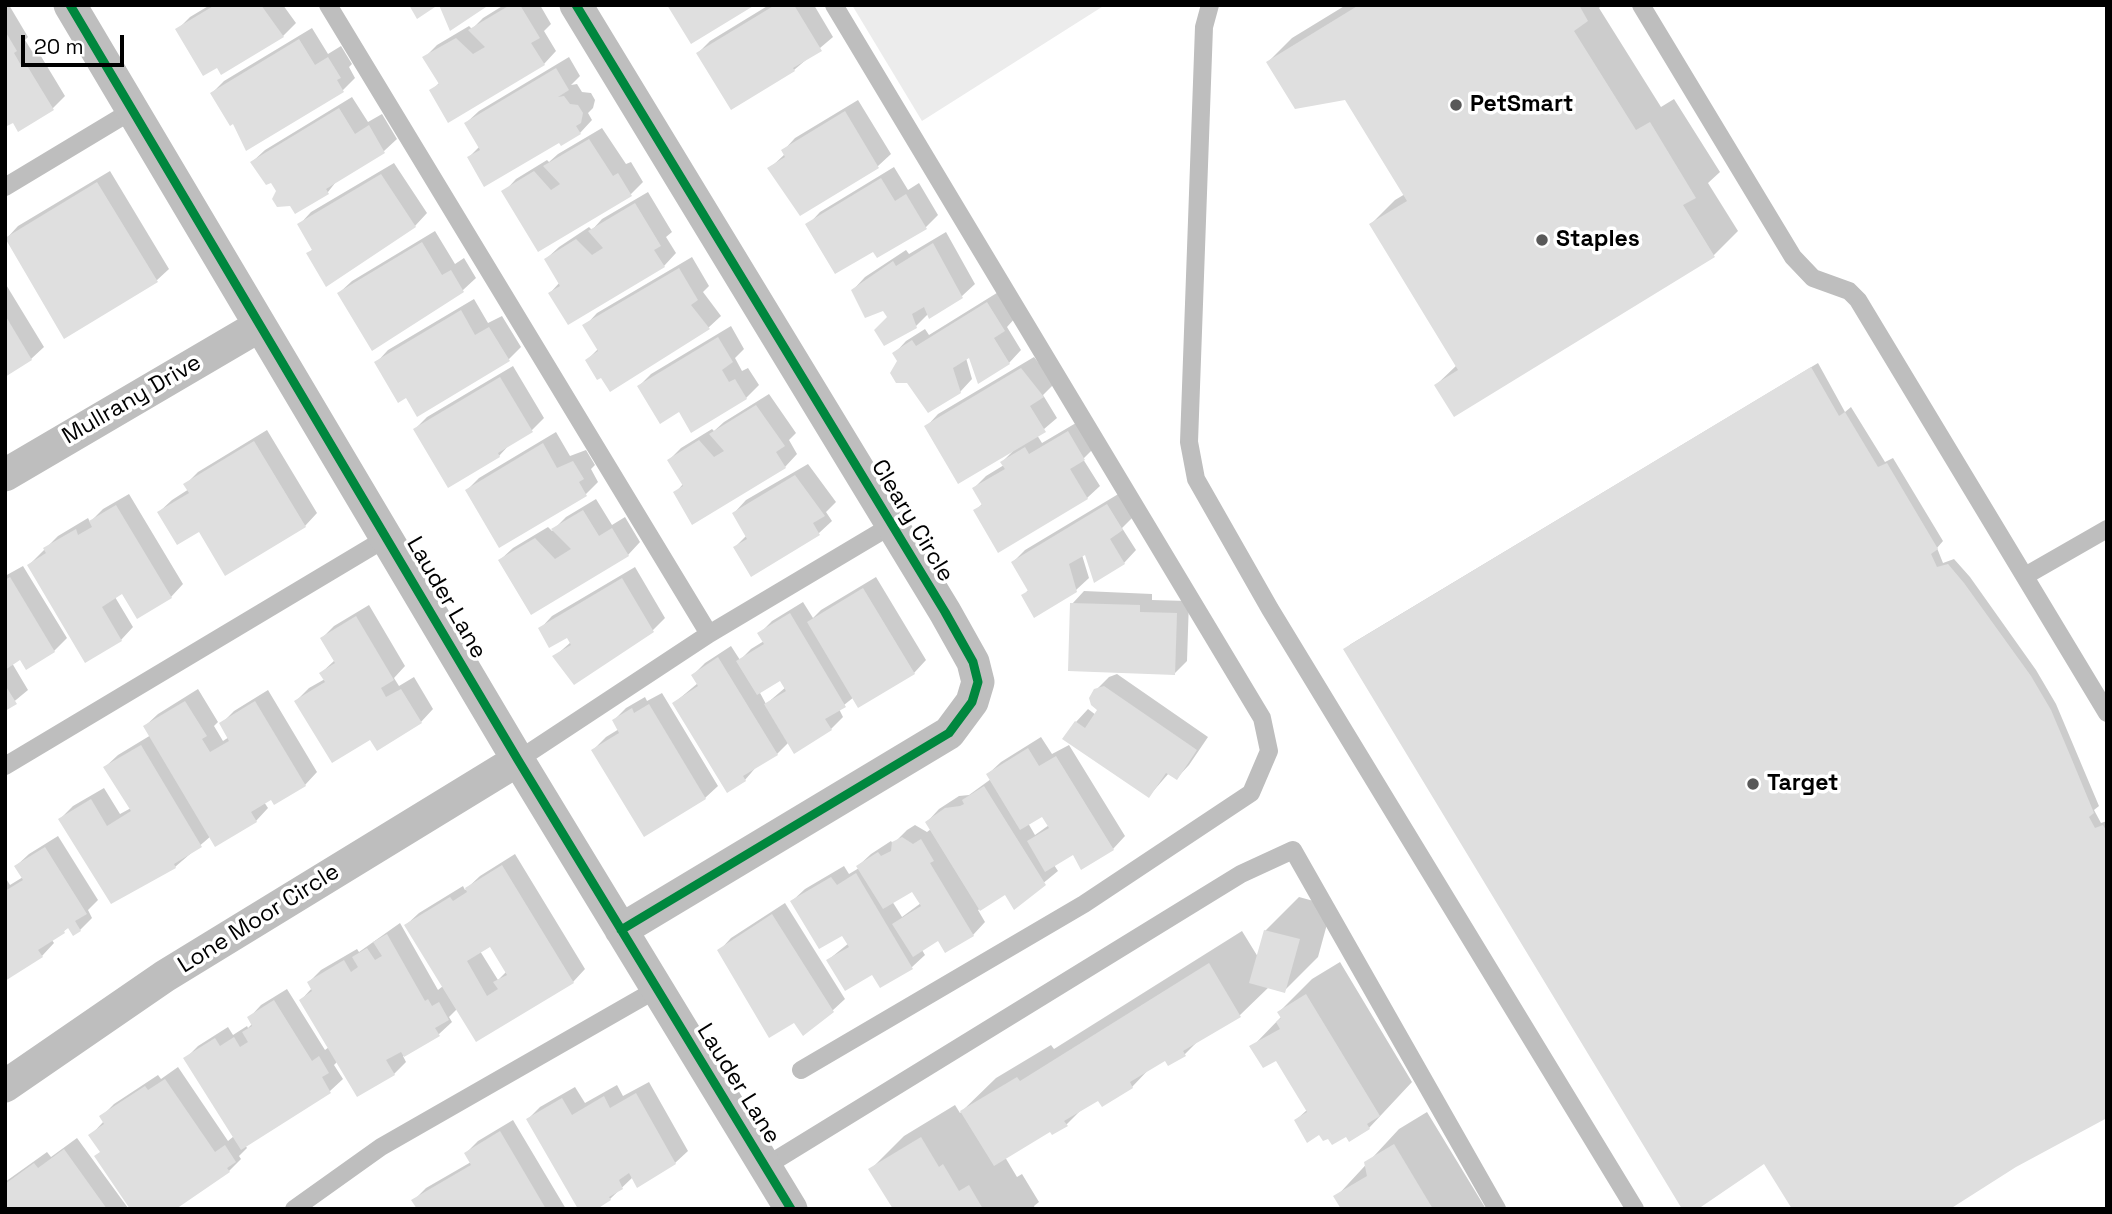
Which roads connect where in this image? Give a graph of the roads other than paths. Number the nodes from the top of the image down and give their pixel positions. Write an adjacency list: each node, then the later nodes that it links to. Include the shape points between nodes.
1 (70, 5): 7 (street, Lauder Lane)
2 (328, 5): 15 (lane)
3 (576, 5): 11 (street, Cleary Circle)
4 (834, 5): 21 (lane, via 1262,718 1269,751 1251,793 1084,904)
5 (1210, 5): 27 (lane, via 1204,27 1189,428 1196,479)
6 (1641, 5): 14 (lane, via 1793,257 1813,278 1849,291 1858,300)
7 (133, 110): 8 (lane); 9 (street, Lauder Lane)
8 (5, 187)
9 (259, 326): 10 (street, Mullrany Drive); 13 (street, Lauder Lane)
10 (5, 475)
11 (892, 525): 15 (lane); 19 (street, Cleary Circle, via 973,662 978,682 972,702 949,733)
12 (2107, 529): 14 (lane)
13 (388, 537): 17 (street, Lauder Lane); 18 (lane)
14 (2025, 576): 16 (lane)
15 (709, 634): 17 (lane)
16 (2107, 713)
17 (518, 760): 19 (street, Lauder Lane); 22 (street, Lone Moor Circle, via 165,976)
18 (5, 766)
19 (621, 930): 20 (street, Lauder Lane)
20 (657, 989): 23 (street, Lauder Lane); 25 (lane, via 381,1147)
21 (801, 1070)
22 (5, 1086)
23 (766, 1166): 24 (street, Lauder Lane); 26 (lane, via 1241,874 1293,850)
24 (781, 1205)
25 (294, 1209)
26 (1497, 1209)
27 (1634, 1209)

